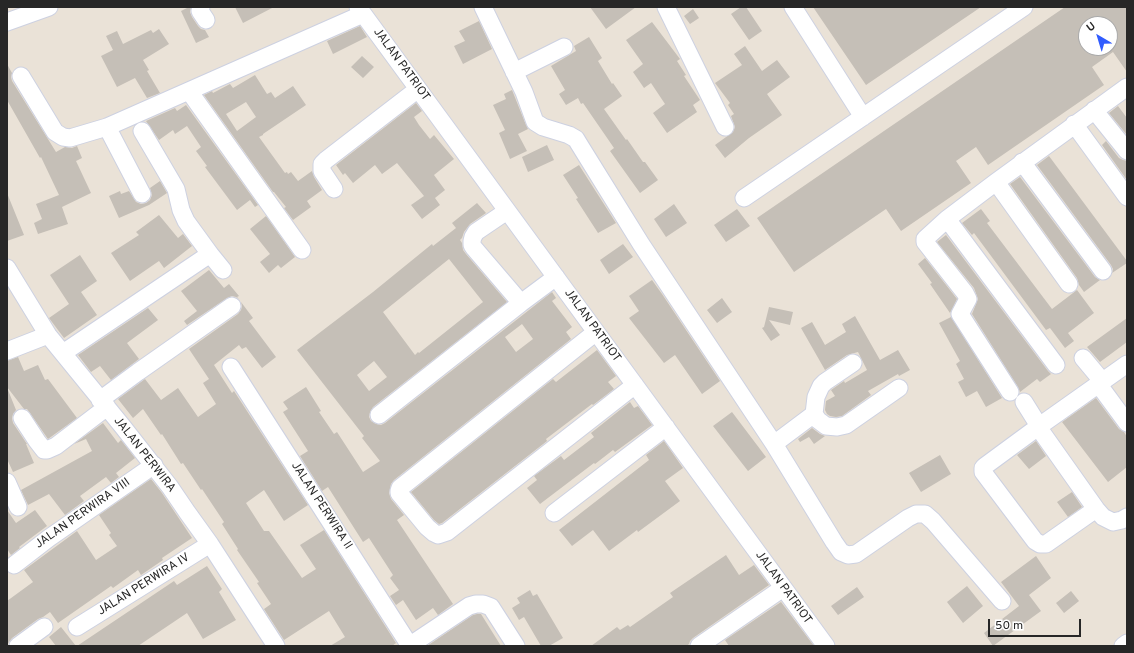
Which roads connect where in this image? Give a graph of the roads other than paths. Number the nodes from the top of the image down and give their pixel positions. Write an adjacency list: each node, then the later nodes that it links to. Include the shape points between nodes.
1 (49, 7): 7 (street)
2 (483, 7): 9 (street)
3 (666, 7): 18 (street)
4 (794, 7): 15 (street)
5 (1024, 7): 15 (street)
6 (361, 10): 12 (street, JALAN PATRIOT); 13 (street)
7 (7, 22)
8 (564, 47): 9 (street)
9 (514, 72): 59 (street, via 536,122 576,139 641,244)
10 (21, 76): 17 (street, via 59,135 70,138)
11 (1127, 87): 14 (street)
12 (418, 89): 23 (street, via 322,164 322,171); 27 (street, JALAN PATRIOT)
13 (189, 91): 17 (street); 29 (street)
14 (1094, 110): 16 (street); 20 (street)
15 (863, 117): 26 (street)
16 (1074, 124): 21 (street); 25 (street)
17 (107, 127): 24 (street)
18 (725, 127)
19 (142, 132): 30 (street, via 176,189 186,221)
20 (1127, 152)
21 (1022, 162): 22 (street); 33 (street)
22 (996, 182): 28 (street); 35 (street)
23 (334, 189)
24 (142, 194)
25 (1127, 197)
26 (744, 198)
27 (507, 211): 34 (street, JALAN PATRIOT); 36 (street, via 476,232 472,245)
28 (947, 219): 45 (street); 50 (street, via 926,236 925,242 965,292 968,299 960,314)
29 (302, 250)
30 (210, 254): 32 (street); 41 (street)
31 (7, 268): 39 (street, JALAN PERWIRA)
32 (223, 270)
33 (1102, 271)
34 (556, 277): 36 (street); 38 (street, JALAN PATRIOT)
35 (1069, 284)
36 (521, 303): 54 (street)
37 (232, 306): 52 (street, via 138,372)
38 (596, 332): 48 (street, JALAN PATRIOT); 48 (street, via 400,488 399,493 434,533 438,535 447,532)
39 (48, 335): 40 (street); 41 (street, JALAN PERWIRA)
40 (7, 351)
41 (63, 353): 52 (street, JALAN PERWIRA)
42 (1083, 358): 47 (street)
43 (853, 363): 53 (street, via 821,386 816,397)
44 (1127, 364): 47 (street)
45 (1056, 365)
46 (231, 367): 75 (street, JALAN PERWIRA II)
47 (1101, 383): 56 (street); 57 (street)
48 (635, 385): 58 (street, JALAN PATRIOT)
49 (899, 388): 53 (street, via 846,425 826,426)
50 (1010, 392)
51 (1024, 402): 57 (street)
52 (104, 404): 55 (street, via 48,450 44,450 36,441); 60 (street, JALAN PERWIRA)
53 (814, 414): 59 (street)
54 (379, 415)
55 (22, 418)
56 (1127, 423)
57 (1038, 426): 63 (street); 63 (street, via 982,468 983,472 1034,541 1040,544 1046,544)
58 (666, 427): 64 (street); 68 (street, JALAN PATRIOT)
59 (774, 444): 69 (street, via 841,552 848,555 856,554 908,518 916,514 925,514)
60 (154, 465): 66 (street, JALAN PERWIRA); 67 (street, JALAN PERWIRA VIII)
61 (7, 482): 62 (street)
62 (18, 507)
63 (1096, 509): 65 (street, via 1103,517 1113,522)
64 (554, 513)
65 (1127, 518)
66 (210, 544): 71 (street, JALAN PERWIRA IV); 74 (street, JALAN PERWIRA)
67 (14, 565)
68 (783, 588): 77 (street); 78 (street, JALAN PATRIOT)
69 (1002, 601)
70 (44, 627): 73 (street)
71 (77, 627)
72 (1127, 643): 79 (street)
73 (18, 646)
74 (276, 646)
75 (410, 646): 76 (street, via 469,606 484,604 491,607)
76 (516, 646)
77 (699, 646)
78 (826, 646)
79 (1123, 646)

